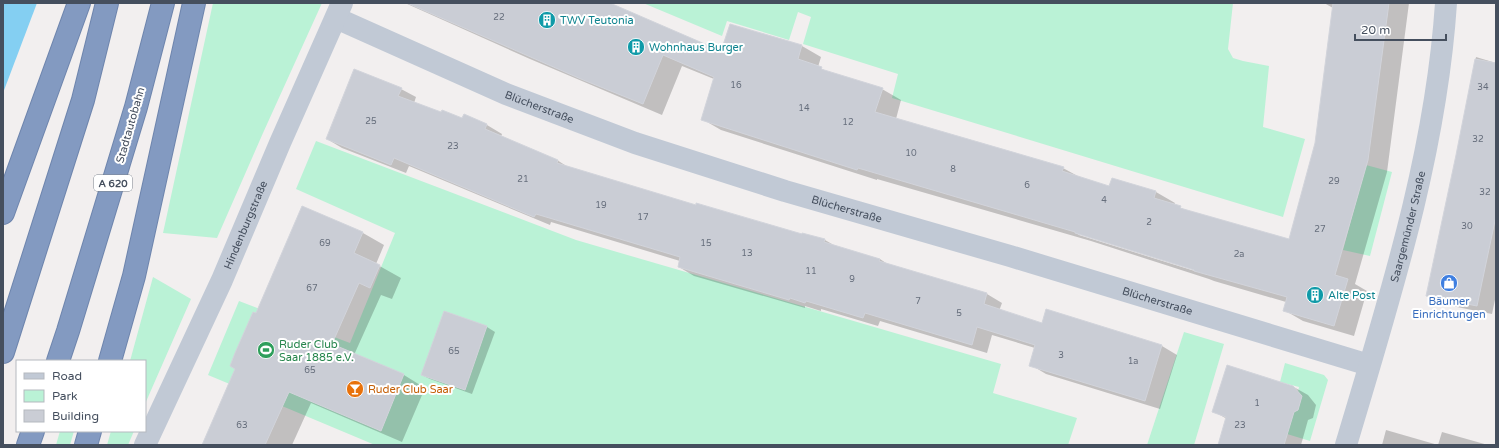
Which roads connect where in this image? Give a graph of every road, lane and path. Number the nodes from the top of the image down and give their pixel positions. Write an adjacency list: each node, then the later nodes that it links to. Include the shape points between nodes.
1 (79, 3): 7 (highway)
2 (107, 3): 8 (highway, via 83,100)
3 (163, 3): 9 (highway, Stadtautobahn / A 620, via 136,108)
4 (194, 3): 10 (highway, via 134,276)
5 (1446, 3): 11 (street, Saargemünder Straße, via 1441,56 1424,161 1389,302)
6 (339, 11): 11 (street, Blücherstraße, via 506,94 635,143 785,191); 16 (street, Hindenburgstraße, via 222,280)
7 (3, 213)
8 (3, 352)
9 (58, 360)
10 (110, 360)
11 (1370, 365): 17 (street, Saargemünder Straße)
12 (33, 432): 14 (highway)
13 (90, 432): 15 (highway)
14 (28, 445)
15 (86, 445)
16 (145, 445)
17 (1346, 445)

